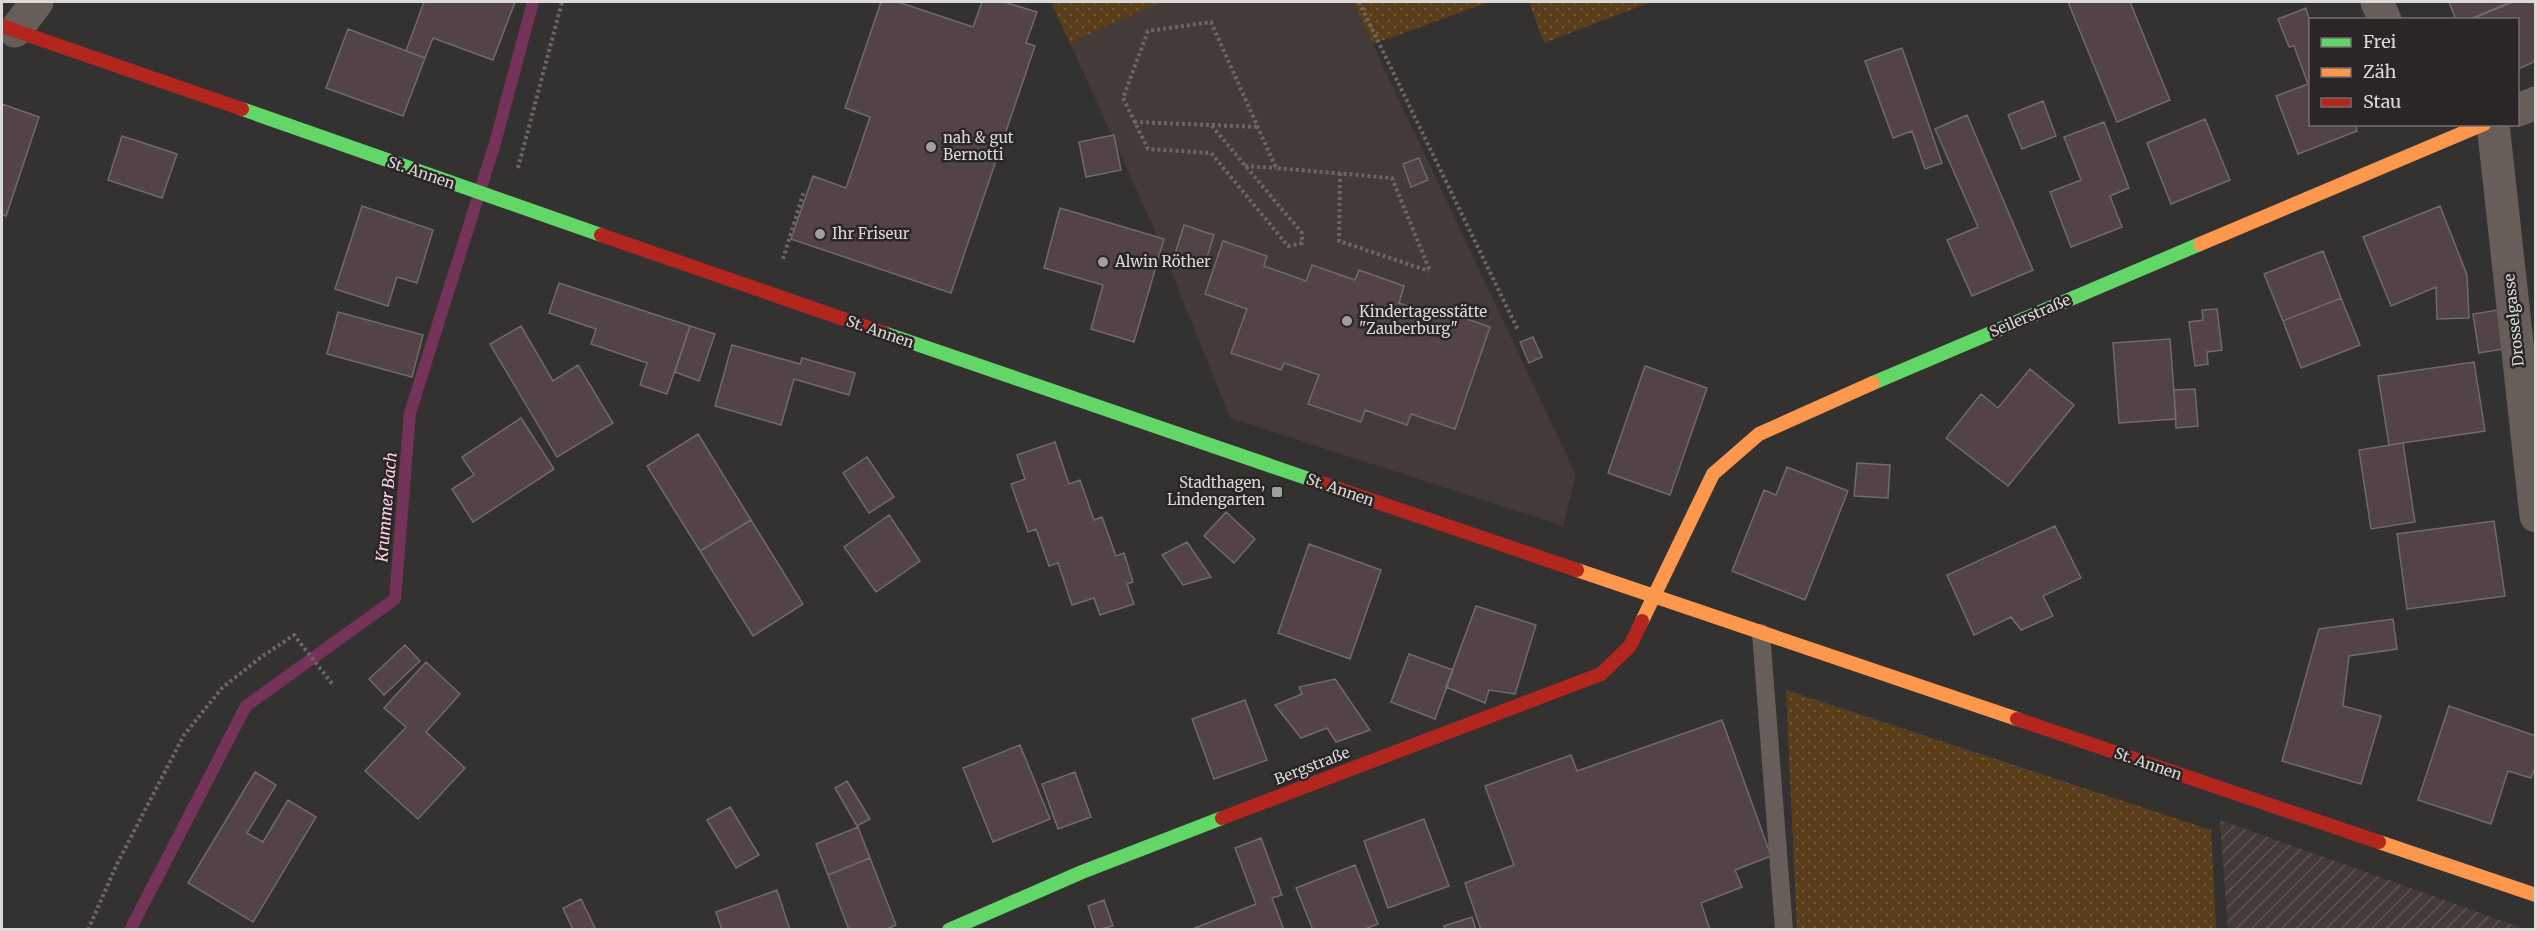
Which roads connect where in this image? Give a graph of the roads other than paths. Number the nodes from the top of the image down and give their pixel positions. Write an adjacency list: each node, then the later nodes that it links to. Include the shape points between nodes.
1 (37, 2): 4 (street)
2 (2377, 2): 3 (street)
3 (2384, 18)
4 (8, 28): 11 (main road, St. Annen, via 771,295)
5 (2535, 103): 6 (street)
6 (2519, 109)
7 (2474, 126): 9 (main road, Seilerstraße)
8 (2493, 126): 10 (street, Drosselgasse)
9 (2434, 134): 11 (main road, Seilerstraße, via 1759,434 1713,474)
10 (2535, 516)
11 (1654, 597): 12 (main road, St. Annen); 14 (main road, Bergstraße, via 1630,646 1601,674 1082,872)
12 (1761, 633): 13 (main road, St. Annen); 15 (lane)
13 (2535, 895)
14 (949, 930)
15 (1784, 930)

